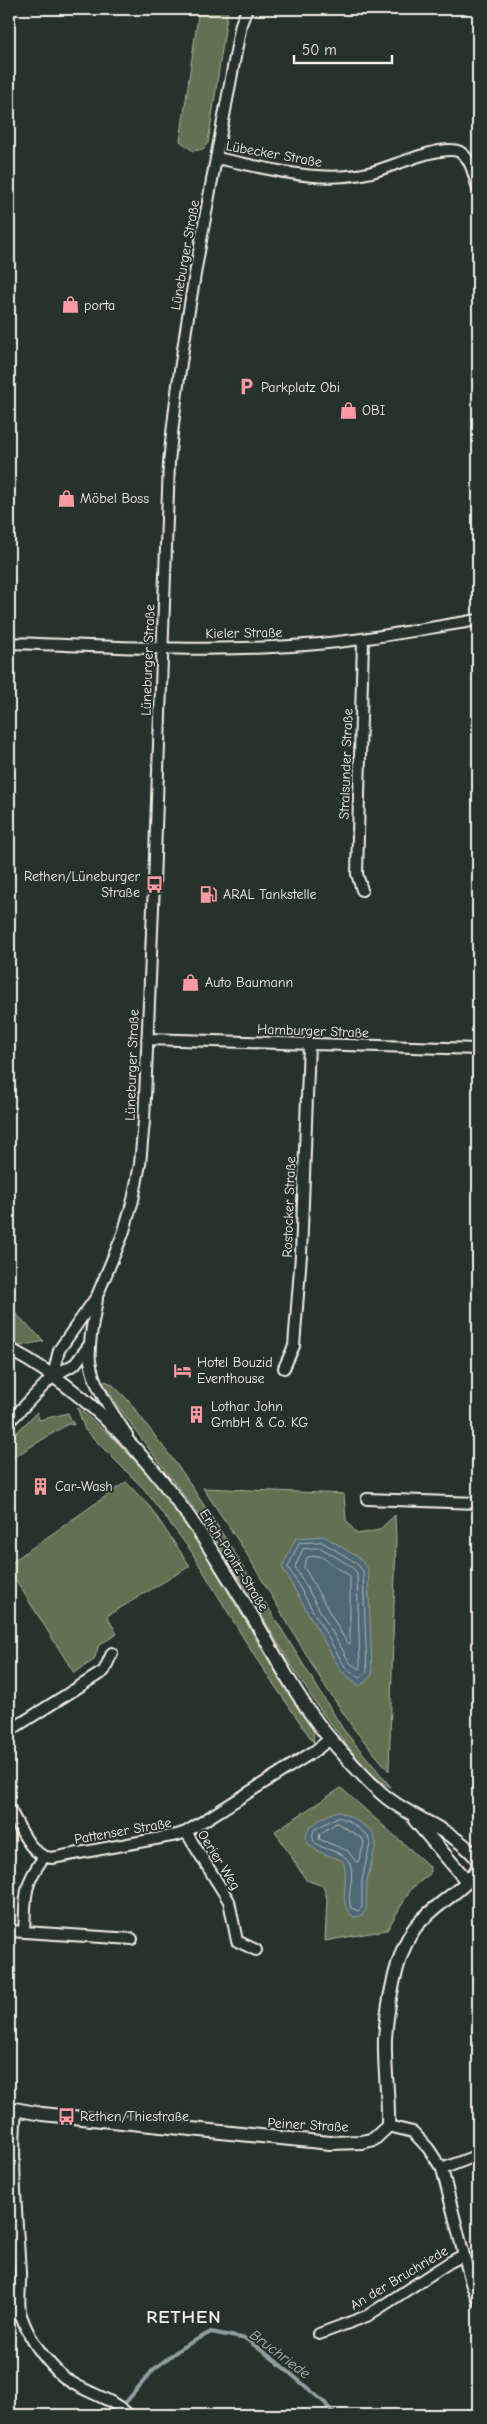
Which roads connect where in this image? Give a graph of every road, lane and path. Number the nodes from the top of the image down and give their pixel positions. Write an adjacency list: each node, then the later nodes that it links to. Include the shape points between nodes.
1 (238, 9): 3 (street, Lüneburger Straße)
2 (247, 9): 3 (street, Lüneburger Straße)
3 (241, 24): 4 (street, Lüneburger Straße)
4 (216, 158): 5 (street, Lübecker Straße, via 315,178 371,172 446,149 460,152 469,160); 9 (street, Lüneburger Straße, via 182,346 174,410)
5 (478, 189)
6 (478, 620): 7 (street, Kieler Straße)
7 (363, 639): 9 (street, Kieler Straße, via 304,645); 10 (street, Stralsunder Straße, via 357,874)
8 (9, 643): 9 (street, Kieler Straße)
9 (163, 648): 11 (street, Lüneburger Straße)
10 (362, 890)
11 (147, 1039): 12 (street, Hamburger Straße); 14 (street, Lüneburger Straße, via 140,1164 122,1234)
12 (309, 1044): 13 (street, Hamburger Straße); 17 (street, Rostocker Straße, via 294,1346)
13 (478, 1049)
14 (97, 1296): 15 (street, Lüneburger Straße); 18 (street, Lüneburger Straße, via 59,1350)
15 (90, 1344): 18 (street, Lüneburger Straße, via 75,1364); 20 (street, Lüneburger Straße, via 90,1362 96,1379)
16 (9, 1349): 18 (street, Erich-Panitz-Straße)
17 (284, 1368)
18 (53, 1376): 19 (street); 20 (street, Erich-Panitz-Straße)
19 (9, 1422)
20 (131, 1442): 25 (street, Erich-Panitz-Straße, via 195,1526)
21 (367, 1499): 22 (street)
22 (478, 1503)
23 (112, 1653): 24 (street, via 104,1671)
24 (9, 1731)
25 (330, 1739): 27 (street, Erich-Panitz-Straße, via 385,1796); 28 (street, Pattenser Straße)
26 (9, 1808): 29 (street, via 36,1852)
27 (407, 1812): 30 (street, Erich-Panitz-Straße, via 469,1847); 32 (street, Erich-Panitz-Straße)
28 (186, 1832): 29 (street, Pattenser Straße); 36 (street, Oerier Weg, via 229,1901 237,1942)
29 (44, 1858): 34 (street, via 30,1875 26,1886)
30 (478, 1860)
31 (478, 1866): 32 (street, via 477,1872)
32 (467, 1881): 38 (street, via 426,1914 414,1928 398,1963 385,2038)
33 (9, 1931): 34 (street)
34 (24, 1932): 35 (street)
35 (132, 1939)
36 (256, 1950)
37 (12, 2109): 38 (street, Peiner Straße, via 330,2143 374,2139); 44 (street)
38 (388, 2126): 40 (street, via 413,2132)
39 (478, 2155): 40 (street)
40 (442, 2169): 41 (street)
41 (464, 2255): 42 (street); 45 (street, An der Bruchriede, via 366,2316)
42 (478, 2301)
43 (9, 2314): 44 (street)
44 (20, 2314): 46 (street, via 48,2361 60,2374 70,2382 113,2401)
45 (320, 2334)
46 (128, 2414)

